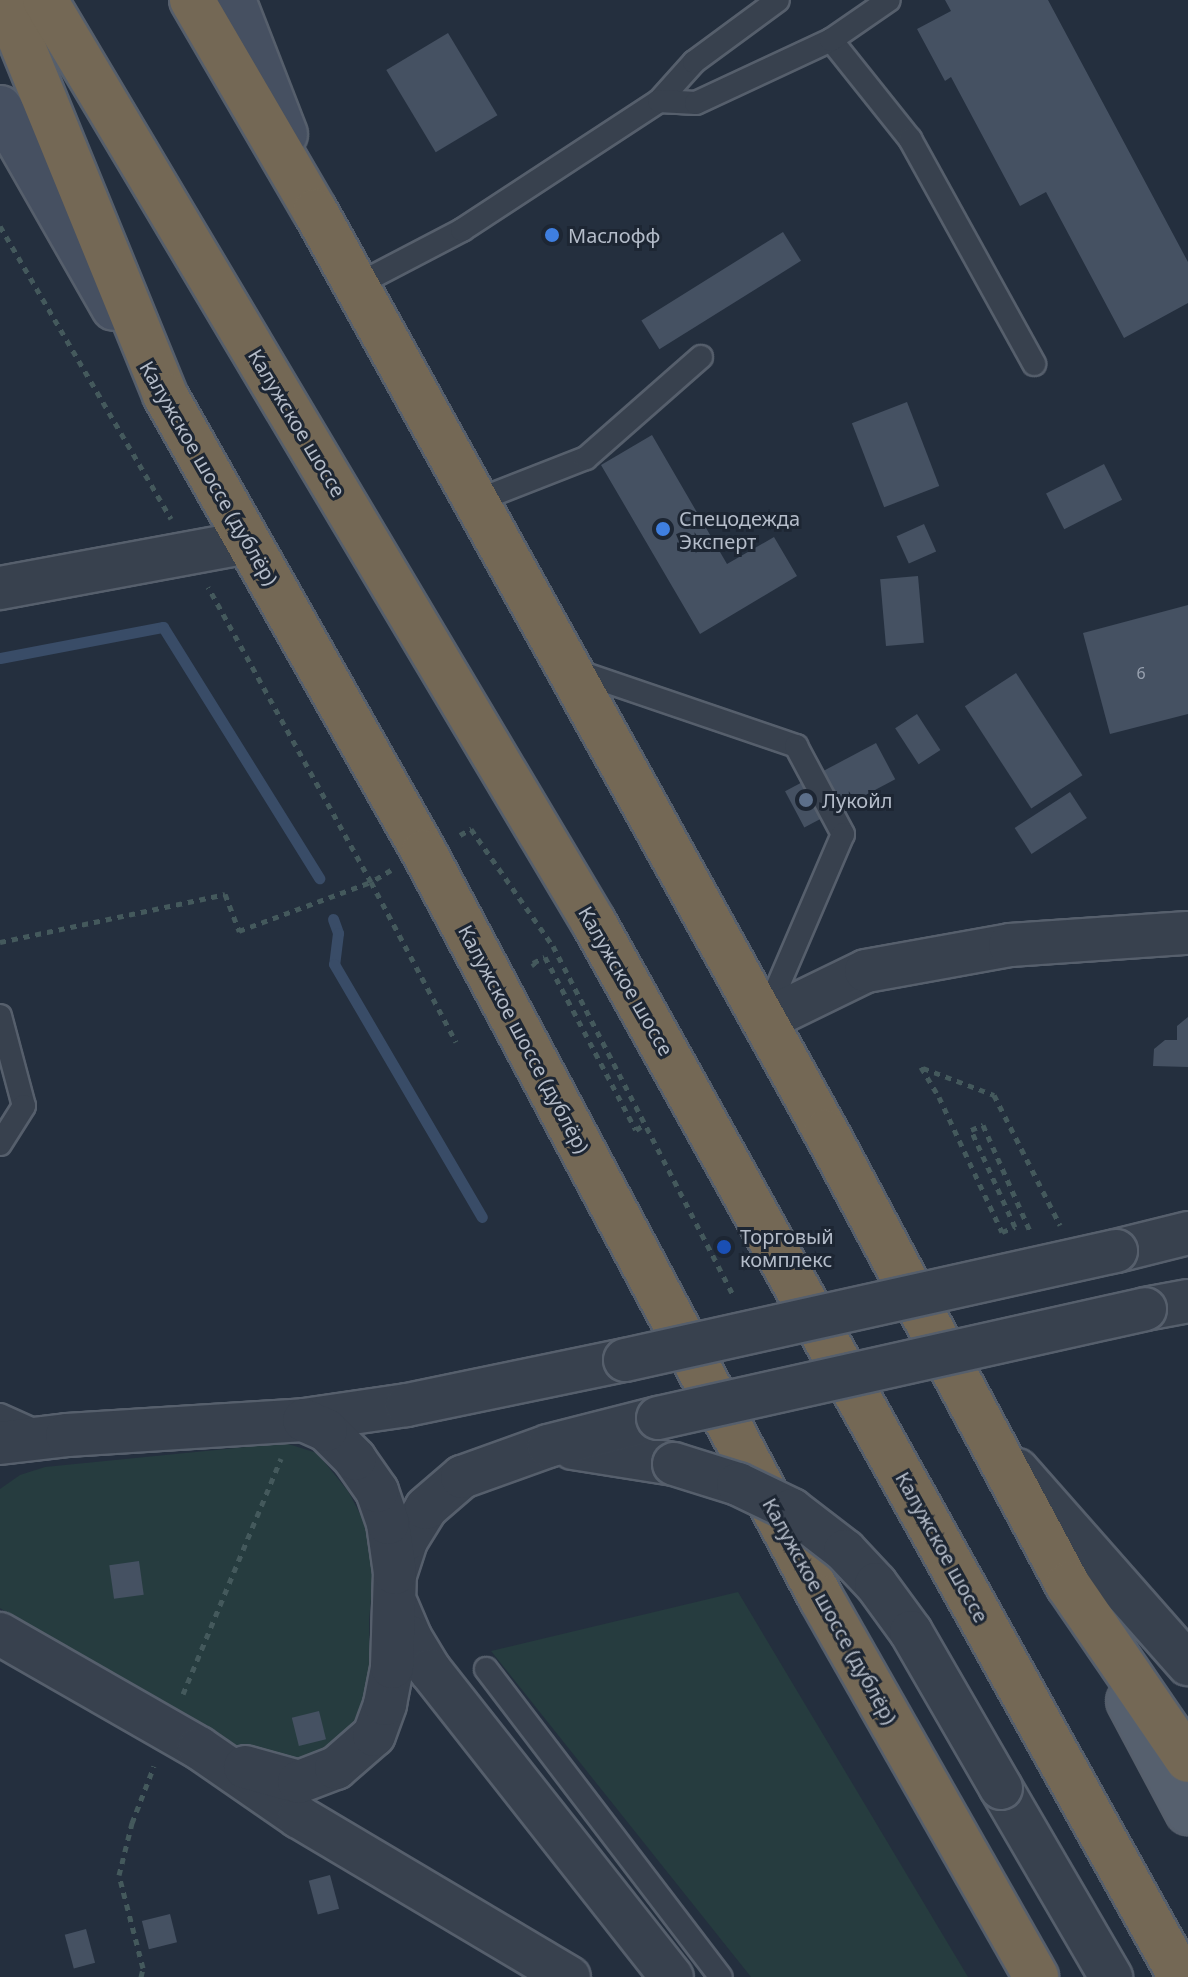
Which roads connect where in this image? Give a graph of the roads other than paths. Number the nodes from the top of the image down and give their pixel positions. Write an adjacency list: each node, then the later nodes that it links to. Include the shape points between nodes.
1 (4, 0): 14 (highway)
2 (45, 0): 45 (highway, Калужское шоссе, via 594,923)
3 (192, 0): 10 (highway)
4 (233, 0): 10 (main road)
5 (778, 0): 8 (lane, via 694,62)
6 (889, 0): 7 (lane)
7 (831, 40): 8 (lane, via 696,103); 13 (lane, via 910,139)
8 (659, 101): 11 (lane, via 462,230)
9 (0, 108): 14 (main road, Калужское шоссе (дублёр))
10 (315, 211): 11 (highway)
11 (357, 285): 15 (highway)
12 (701, 357): 15 (lane, via 586,458)
13 (1034, 364)
14 (165, 395): 16 (highway, Калужское шоссе (дублёр))
15 (476, 501): 18 (highway)
16 (249, 542): 17 (street); 43 (highway, Калужское шоссе (дублёр), via 424,852 821,1598)
17 (0, 588)
18 (568, 668): 21 (highway); 21 (lane, via 796,746 843,834)
19 (1188, 933): 21 (street, via 1010,945 866,971)
20 (0, 1016): 22 (lane, via 24,1106)
21 (763, 1021): 28 (highway)
22 (0, 1144)
23 (1188, 1233): 26 (street, bridge, via 625,1360 407,1405)
24 (1188, 1301): 30 (street, bridge)
25 (0, 1415): 27 (lane)
26 (300, 1420): 27 (street); 33 (street, via 326,1430 377,1491 388,1523)
27 (58, 1436): 29 (street); 31 (street)
28 (989, 1438): 32 (highway); 35 (street)
29 (0, 1443)
30 (548, 1446): 33 (street, via 462,1477 426,1508 407,1539); 44 (street, bridge, via 619,1453 738,1484 792,1510 845,1551 911,1632)
31 (0, 1469)
32 (1068, 1585): 38 (highway); 39 (main road)
33 (395, 1587): 37 (street, via 385,1704 374,1735 336,1768 299,1782 264,1775); 41 (street, via 410,1637 430,1670)
34 (1, 1633): 37 (street)
35 (1188, 1664)
36 (486, 1669): 42 (lane)
37 (183, 1739): 40 (street, via 299,1817)
38 (1188, 1760)
39 (1188, 1812)
40 (569, 1977)
41 (672, 1977)
42 (721, 1977)
43 (1036, 1977)
44 (1111, 1977)
45 (1181, 1977)

